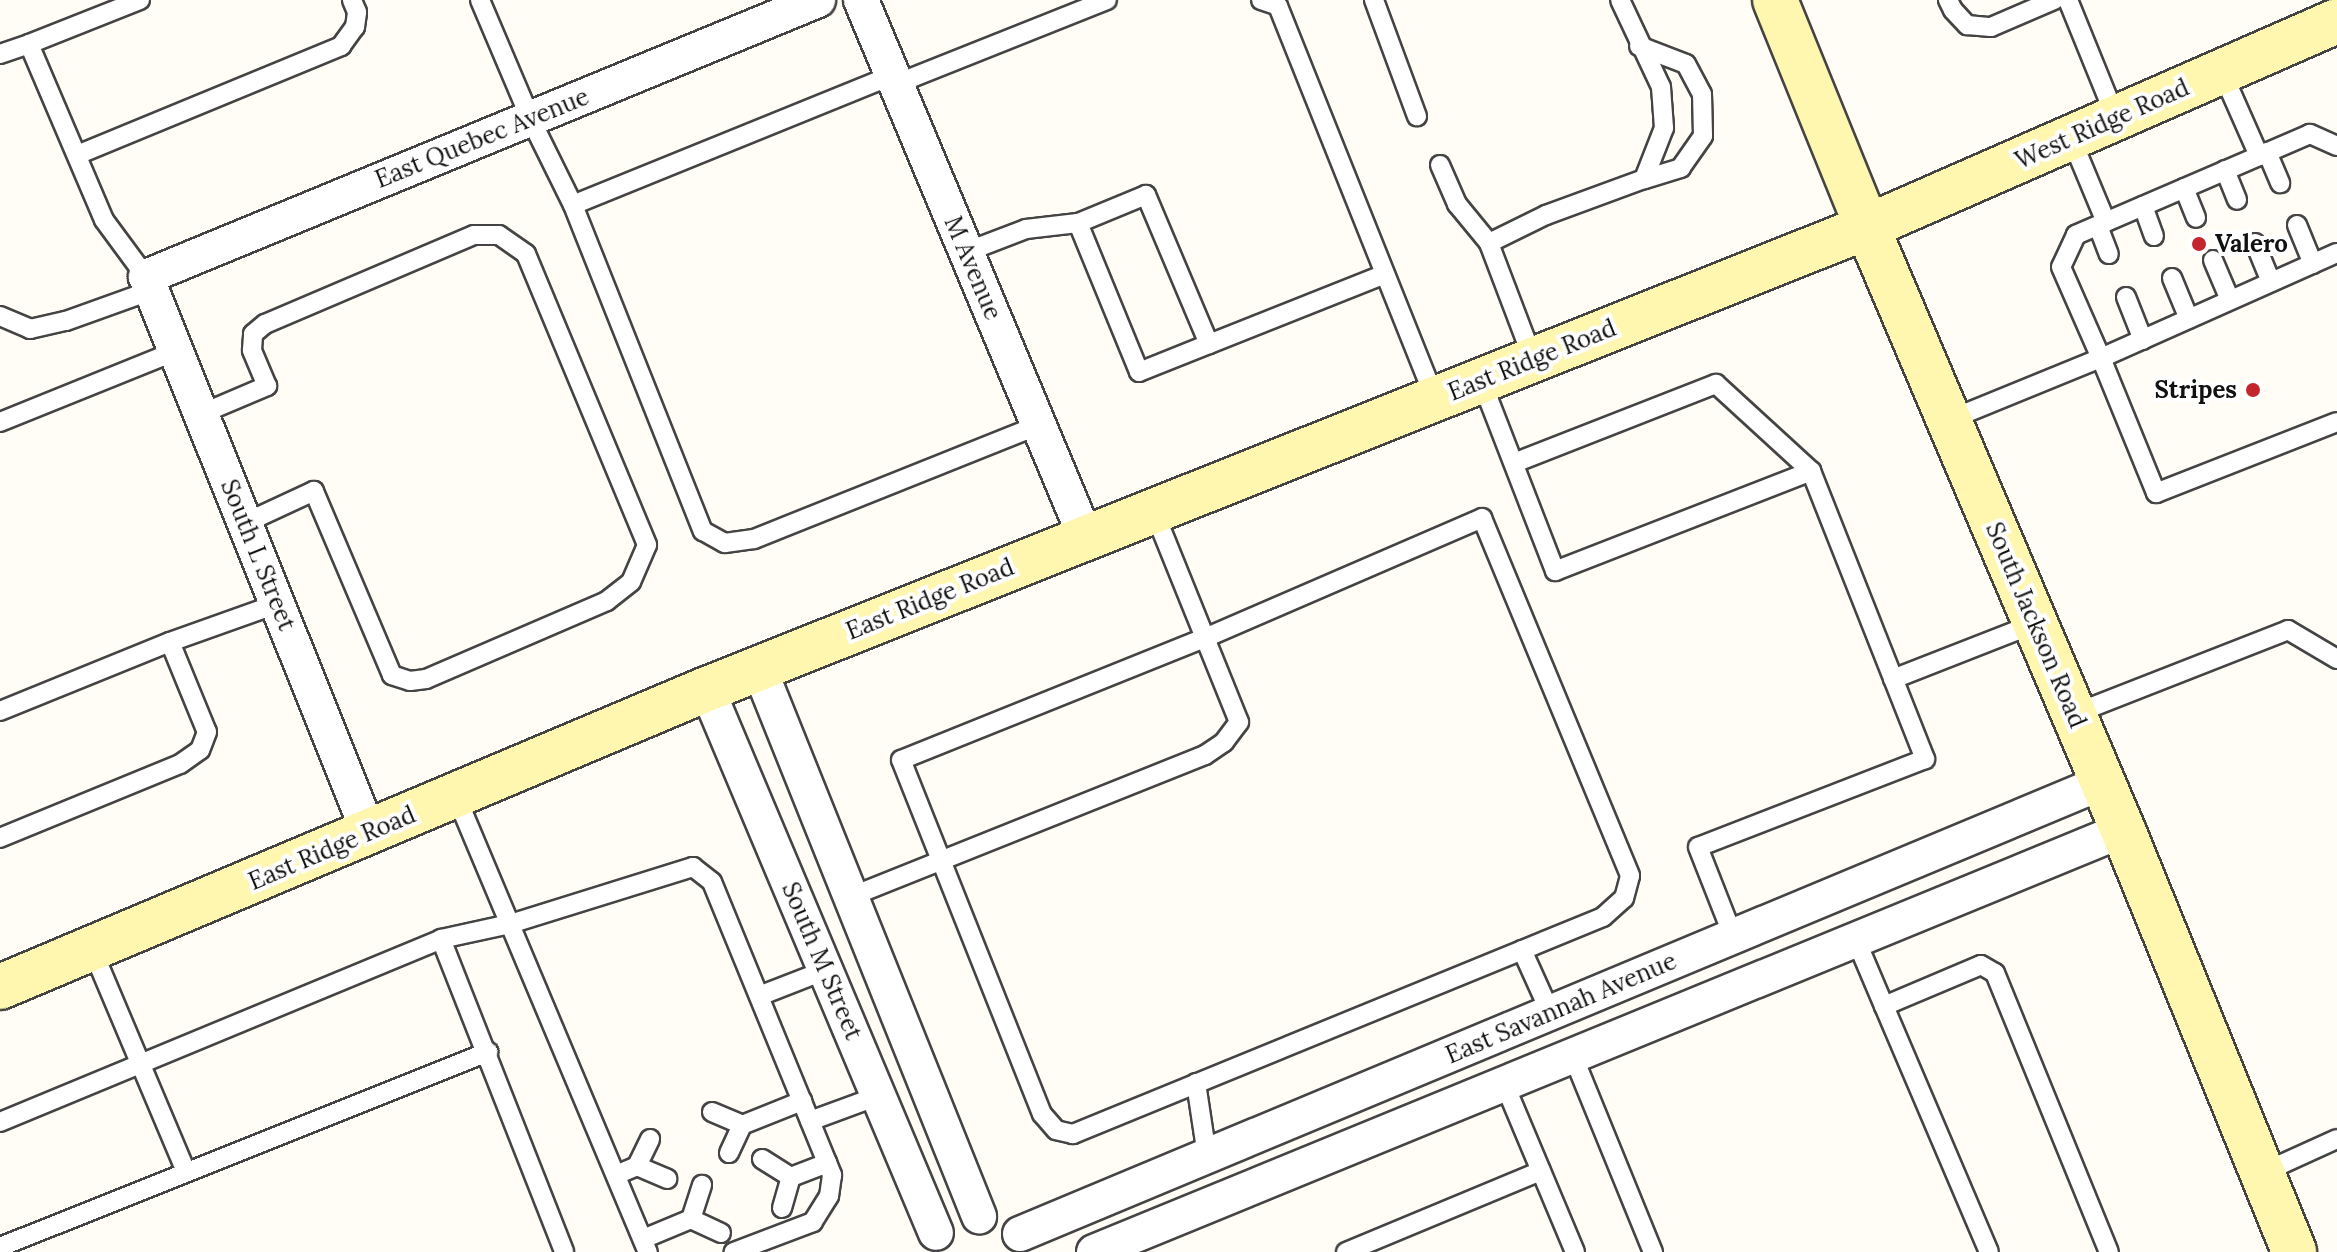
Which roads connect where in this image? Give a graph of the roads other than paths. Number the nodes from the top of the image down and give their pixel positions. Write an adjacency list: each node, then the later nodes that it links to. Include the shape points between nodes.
1 (140, 0): 15 (lane)
2 (352, 0): 26 (lane, via 355,27 341,46)
3 (480, 0): 21 (lane)
4 (818, 0): 21 (street, East Quebec Avenue)
5 (861, 0): 19 (street, M Avenue)
6 (1107, 0): 19 (lane)
7 (1261, 0): 48 (lane, via 1278,6)
8 (1374, 0): 20 (lane)
9 (1620, 0): 16 (lane)
10 (1775, 0): 39 (main road, South Jackson Road)
11 (1948, 0): 12 (lane, via 1967,25 1991,27)
12 (2054, 0)
13 (2068, 0): 22 (lane)
14 (2337, 21): 18 (main road, West Ridge Road)
15 (29, 44): 17 (lane); 26 (lane)
16 (1639, 46): 29 (lane, via 1661,87 1664,128); 29 (lane, via 1686,64 1702,94 1703,136 1681,168)
17 (0, 54)
18 (2222, 72): 22 (main road, West Ridge Road); 25 (lane)
19 (894, 80): 33 (lane); 43 (street, M Avenue)
20 (1417, 116)
21 (530, 118): 33 (lane); 51 (street, East Quebec Avenue)
22 (2116, 118): 23 (main road, West Ridge Road)
23 (2071, 138): 37 (lane); 39 (main road, West Ridge Road)
24 (2337, 146): 25 (lane, via 2310,134)
25 (2263, 154): 28 (lane); 30 (lane)
26 (77, 155): 51 (lane, via 104,220)
27 (1440, 165): 41 (lane, via 1457,204)
28 (2225, 170): 31 (lane); 32 (lane)
29 (1644, 179): 41 (lane, via 1546,215)
30 (2280, 183)
31 (2184, 188): 34 (lane); 35 (lane)
32 (2237, 200)
33 (573, 205): 67 (lane, via 703,531 725,543 754,539)
34 (2143, 206): 37 (lane); 40 (lane)
35 (2196, 218)
36 (1078, 223): 43 (lane, via 1026,229); 57 (lane, via 1146,195); 57 (lane, via 1139,372)
37 (2102, 224): 45 (lane); 59 (lane, via 2076,235 2061,267)
38 (2297, 225): 47 (lane)
39 (1867, 227): 60 (main road, East Ridge Road); 64 (main road, South Jackson Road)
40 (2154, 236)
41 (1489, 243): 60 (lane)
42 (2255, 243): 50 (lane)
43 (966, 252): 67 (street, M Avenue)
44 (2337, 253): 47 (lane)
45 (2109, 254)
46 (2213, 260): 53 (lane)
47 (2313, 264): 50 (lane)
48 (1385, 274): 57 (lane); 62 (lane)
49 (2172, 278): 55 (lane)
50 (2271, 282): 53 (lane)
51 (149, 284): 54 (lane, via 66,321 30,329); 58 (street, South L Street)
52 (2126, 297): 56 (lane)
53 (2230, 300): 55 (lane)
54 (0, 316)
55 (2189, 319): 56 (lane)
56 (2143, 340): 59 (lane)
57 (1209, 344)
58 (176, 351): 63 (street, South L Street); 65 (lane)
59 (2101, 358): 64 (lane); 66 (lane, via 2156,493)
60 (1533, 359): 61 (main road, East Ridge Road)
61 (1481, 380): 62 (main road, East Ridge Road); 68 (lane)
62 (1435, 398): 70 (main road, East Ridge Road)
63 (201, 414): 71 (street, South L Street); 71 (lane, via 267,386 252,350 253,334 265,324 474,235 499,235 526,254 647,545 631,582 607,601 426,679 410,681 392,675 314,491)
64 (1949, 420): 74 (main road, South Jackson Road)
65 (0, 422)
66 (2337, 422)
67 (1039, 425): 72 (street, M Avenue)
68 (1514, 463): 69 (lane, via 1716,384); 69 (lane, via 1555,571)
69 (1811, 471): 79 (lane)
70 (1153, 509): 72 (main road, East Ridge Road); 75 (lane)
71 (245, 523): 73 (street, South L Street)
72 (1085, 536): 78 (main road, East Ridge Road)
73 (277, 604): 76 (lane); 86 (street, South L Street)
74 (2036, 623): 79 (lane); 82 (main road, South Jackson Road)
75 (1205, 638): 88 (lane, via 1239,722 1224,742 1205,755); 88 (lane, via 901,760); 96 (lane, via 1482,518 1630,876 1624,898 1603,917)
76 (170, 642): 81 (lane); 87 (lane, via 207,732 200,750 180,764)
77 (2337, 659): 82 (lane, via 2288,630)
78 (759, 668): 80 (main road, East Ridge Road); 90 (street, South M Street)
79 (1893, 679): 92 (lane, via 1925,759 1698,847)
80 (707, 689): 84 (main road, East Ridge Road); 97 (street, South M Street)
81 (0, 711)
82 (2074, 714): 83 (main road, South Jackson Road)
83 (2103, 782): 85 (main road, South Jackson Road); 89 (street, East Savannah Avenue)
84 (456, 796): 86 (main road, East Ridge Road); 91 (lane)
85 (2123, 830): 94 (street, East Savannah Avenue); 125 (main road, South Jackson Road)
86 (369, 833): 95 (main road, East Ridge Road)
87 (0, 838)
88 (942, 861): 90 (lane); 107 (lane, via 1042,1114 1056,1130 1073,1134)
89 (1836, 893): 92 (street, East Savannah Avenue); 94 (street)
90 (850, 897): 134 (street, South M Street)
91 (510, 924): 93 (lane); 99 (lane, via 693,867 712,882); 126 (lane)
92 (1733, 936): 101 (street, East Savannah Avenue)
93 (441, 939): 103 (lane); 105 (lane)
94 (1856, 940): 100 (lane); 104 (street, East Savannah Avenue)
95 (92, 949): 98 (main road, East Ridge Road); 105 (lane)
96 (1522, 950): 101 (lane); 107 (lane)
97 (826, 970): 99 (lane); 108 (street, South M Street)
98 (0, 987)
99 (759, 996): 109 (lane)
100 (1884, 1006): 147 (lane); 148 (lane, via 1981,965 1995,973)
101 (1550, 1012): 102 (street, East Savannah Avenue)
102 (1518, 1026): 106 (street); 118 (street, East Savannah Avenue)
103 (488, 1052): 124 (lane); 141 (lane)
104 (1573, 1056): 106 (street, East Savannah Avenue); 146 (lane)
105 (141, 1064): 112 (lane); 124 (lane)
106 (1518, 1078): 123 (lane); 131 (street, East Savannah Avenue)
107 (1196, 1083): 118 (lane)
108 (878, 1096): 111 (lane); 137 (street, South M Street)
109 (802, 1101): 111 (lane); 113 (lane)
110 (712, 1112): 113 (lane)
111 (810, 1121): 121 (lane)
112 (0, 1122)
113 (742, 1125): 114 (lane); 117 (lane)
114 (720, 1132)
115 (650, 1139): 122 (lane)
116 (2337, 1139): 125 (lane)
117 (729, 1153)
118 (1207, 1156): 131 (street); 138 (street, East Savannah Avenue)
119 (659, 1158): 122 (lane)
120 (762, 1159): 127 (lane)
121 (827, 1163): 127 (lane); 142 (lane, via 832,1175 829,1196 813,1222)
122 (637, 1166): 126 (lane); 128 (lane)
123 (1541, 1171): 144 (lane); 145 (lane)
124 (186, 1172): 140 (lane)
125 (2262, 1173): 149 (main road, South Jackson Road)
126 (616, 1175): 139 (lane)
127 (791, 1177): 130 (lane); 132 (lane)
128 (667, 1179)
129 (702, 1185): 135 (lane)
130 (773, 1185)
131 (1222, 1200): 143 (street, East Savannah Avenue)
132 (782, 1208)
133 (712, 1210): 135 (lane)
134 (979, 1216): 137 (street, via 956,1220); 138 (street, East Savannah Avenue, via 1001,1221)
135 (691, 1219): 136 (lane); 139 (lane)
136 (721, 1233)
137 (930, 1243)
138 (1026, 1243)
139 (646, 1246)
140 (0, 1247)
141 (564, 1252)
142 (734, 1252)
143 (1094, 1252)
144 (1346, 1252)
145 (1575, 1252)
146 (1653, 1252)
147 (1989, 1252)
148 (2109, 1252)
149 (2294, 1252)

